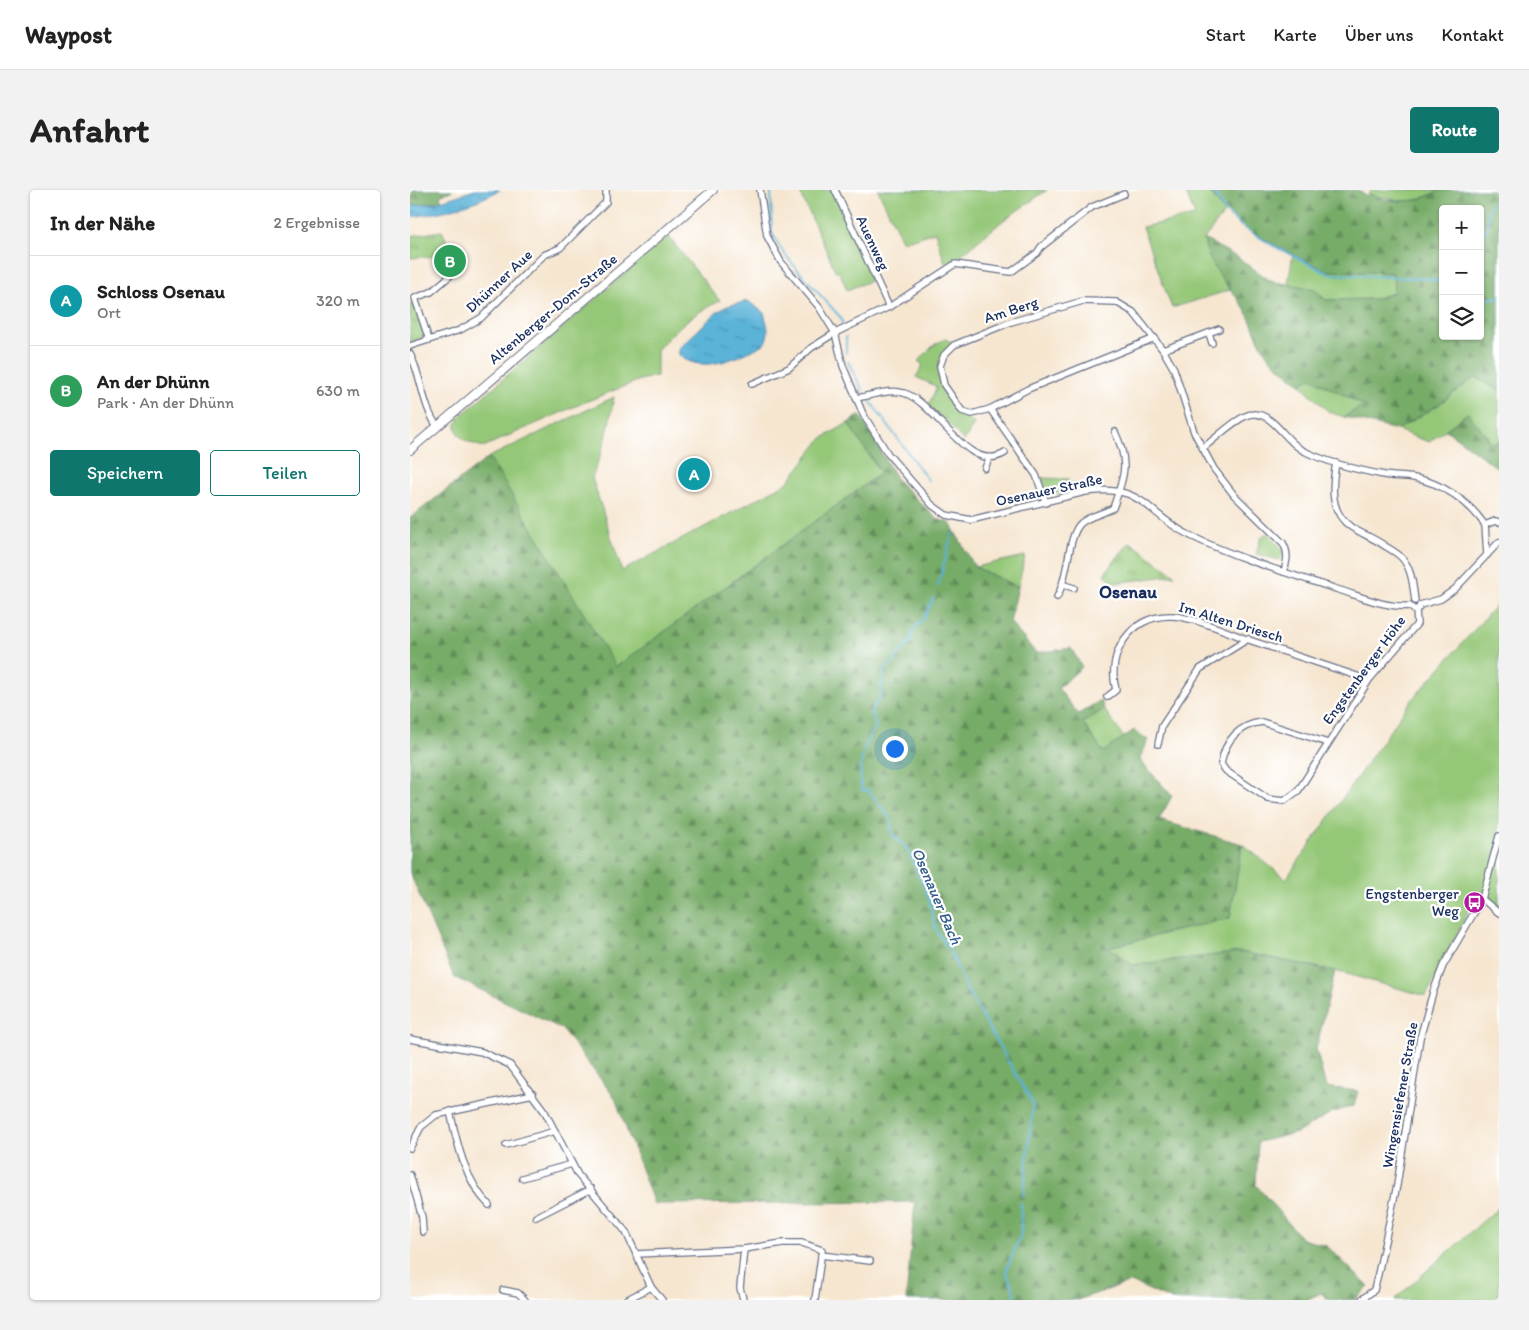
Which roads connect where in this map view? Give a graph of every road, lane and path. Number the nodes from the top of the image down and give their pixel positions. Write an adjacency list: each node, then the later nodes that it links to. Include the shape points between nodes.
1 (606, 190): 13 (street, Dhünner Aue, via 606,202 560,248 544,255 481,318 460,330)
2 (714, 190): 21 (main road, Altenberger-Dom-Straße)
3 (760, 190): 10 (street, Osenauer Straße, via 767,236 781,262 819,307)
4 (835, 190): 8 (street, Auenweg)
5 (1124, 194): 8 (street, via 1092,207 1016,270 1006,272 955,264)
6 (452, 276): 7 (street, via 431,292)
7 (413, 299): 13 (street)
8 (889, 307): 10 (street)
9 (1219, 329): 11 (street)
10 (835, 333): 18 (street, via 789,368); 19 (street, Osenauer Straße, via 843,366)
11 (1209, 333): 14 (street); 16 (street)
12 (1155, 338): 16 (street, Am Berg); 20 (street, via 1028,389); 20 (street, Am Berg, via 1133,312 1116,302 1083,301 1011,322 954,345 944,355 940,366 944,385 962,411 972,414)
13 (430, 340): 15 (street, Dhünner Aue)
14 (1212, 343)
15 (410, 346)
16 (1163, 350): 23 (street, Am Berg, via 1174,369 1194,432)
17 (411, 359): 21 (street, via 430,415)
18 (752, 384)
19 (856, 398): 26 (street, via 892,390 906,393 944,423 960,443); 30 (street, Osenauer Straße, via 888,454 932,505 946,515 971,520)
20 (990, 409): 30 (street, via 1036,475)
21 (438, 426): 24 (main road, Altenberger-Dom-Straße)
22 (1115, 432): 29 (street, via 1126,464)
23 (1203, 448): 27 (street, via 1242,418 1251,414 1262,415 1300,450); 35 (street, Am Berg, via 1234,496 1283,543 1288,560)
24 (410, 450)
25 (1005, 453): 26 (street)
26 (989, 459): 28 (street)
27 (1336, 463): 32 (street, via 1385,475 1431,481 1461,500); 39 (street, Engstenberger Höhe, via 1332,486 1334,503 1341,516 1349,526 1401,557 1409,570)
28 (985, 468)
29 (1119, 490): 30 (street, Osenauer Straße, via 1085,492); 35 (street, Osenauer Straße, via 1138,498 1188,535); 36 (street, via 1113,508 1092,516 1080,524 1074,534)
30 (1046, 502)
31 (1499, 522): 32 (street)
32 (1486, 525): 34 (street)
33 (1499, 542): 34 (street, Osenauer Straße)
34 (1487, 555): 39 (street, Osenauer Straße, via 1441,599)
35 (1284, 572): 39 (street, Osenauer Straße, via 1383,604)
36 (1064, 585): 37 (street); 38 (street)
37 (1074, 588)
38 (1058, 597)
39 (1417, 605): 41 (street, Engstenberger Höhe, via 1417,624)
40 (1248, 639): 41 (street, Im Alten Driesch); 42 (street, Im Alten Driesch, via 1171,615 1149,618 1129,630 1115,657 1116,690); 44 (street, via 1200,668 1162,726)
41 (1369, 680): 43 (street, Engstenberger Höhe)
42 (1107, 697)
43 (1328, 743): 43 (street, Engstenberger Höhe, via 1298,791 1284,801 1268,799 1226,771 1221,764 1228,743 1245,725 1254,723 1262,722)
44 (1158, 744)
45 (1499, 836): 46 (street, Wingensiefener Straße)
46 (1482, 899): 47 (street); 72 (street, Wingensiefener Straße, via 1447,959 1433,992 1420,1038 1398,1176 1378,1274 1374,1290)
47 (1499, 913)
48 (410, 1039): 49 (street, via 482,1052 510,1065)
49 (533, 1094): 50 (street); 51 (street)
50 (450, 1111): 53 (street, via 436,1115 421,1127); 58 (street, via 461,1156 480,1196)
51 (555, 1131): 52 (street); 54 (street)
52 (506, 1146)
53 (410, 1148)
54 (572, 1164): 56 (street); 57 (street)
55 (410, 1175): 60 (street)
56 (522, 1178)
57 (591, 1189): 59 (street); 62 (street, via 619,1221)
58 (489, 1205)
59 (536, 1217)
60 (423, 1232)
61 (744, 1249): 62 (street); 63 (street, via 802,1243 822,1250); 67 (street, via 740,1288)
62 (636, 1254): 65 (street)
63 (821, 1255): 64 (street); 71 (street)
64 (870, 1261)
65 (651, 1287): 69 (street); 70 (street)
66 (502, 1290): 68 (street, via 518,1293)
67 (743, 1299)
68 (525, 1300)
69 (626, 1300)
70 (662, 1300)
71 (815, 1300)
72 (1361, 1300)

